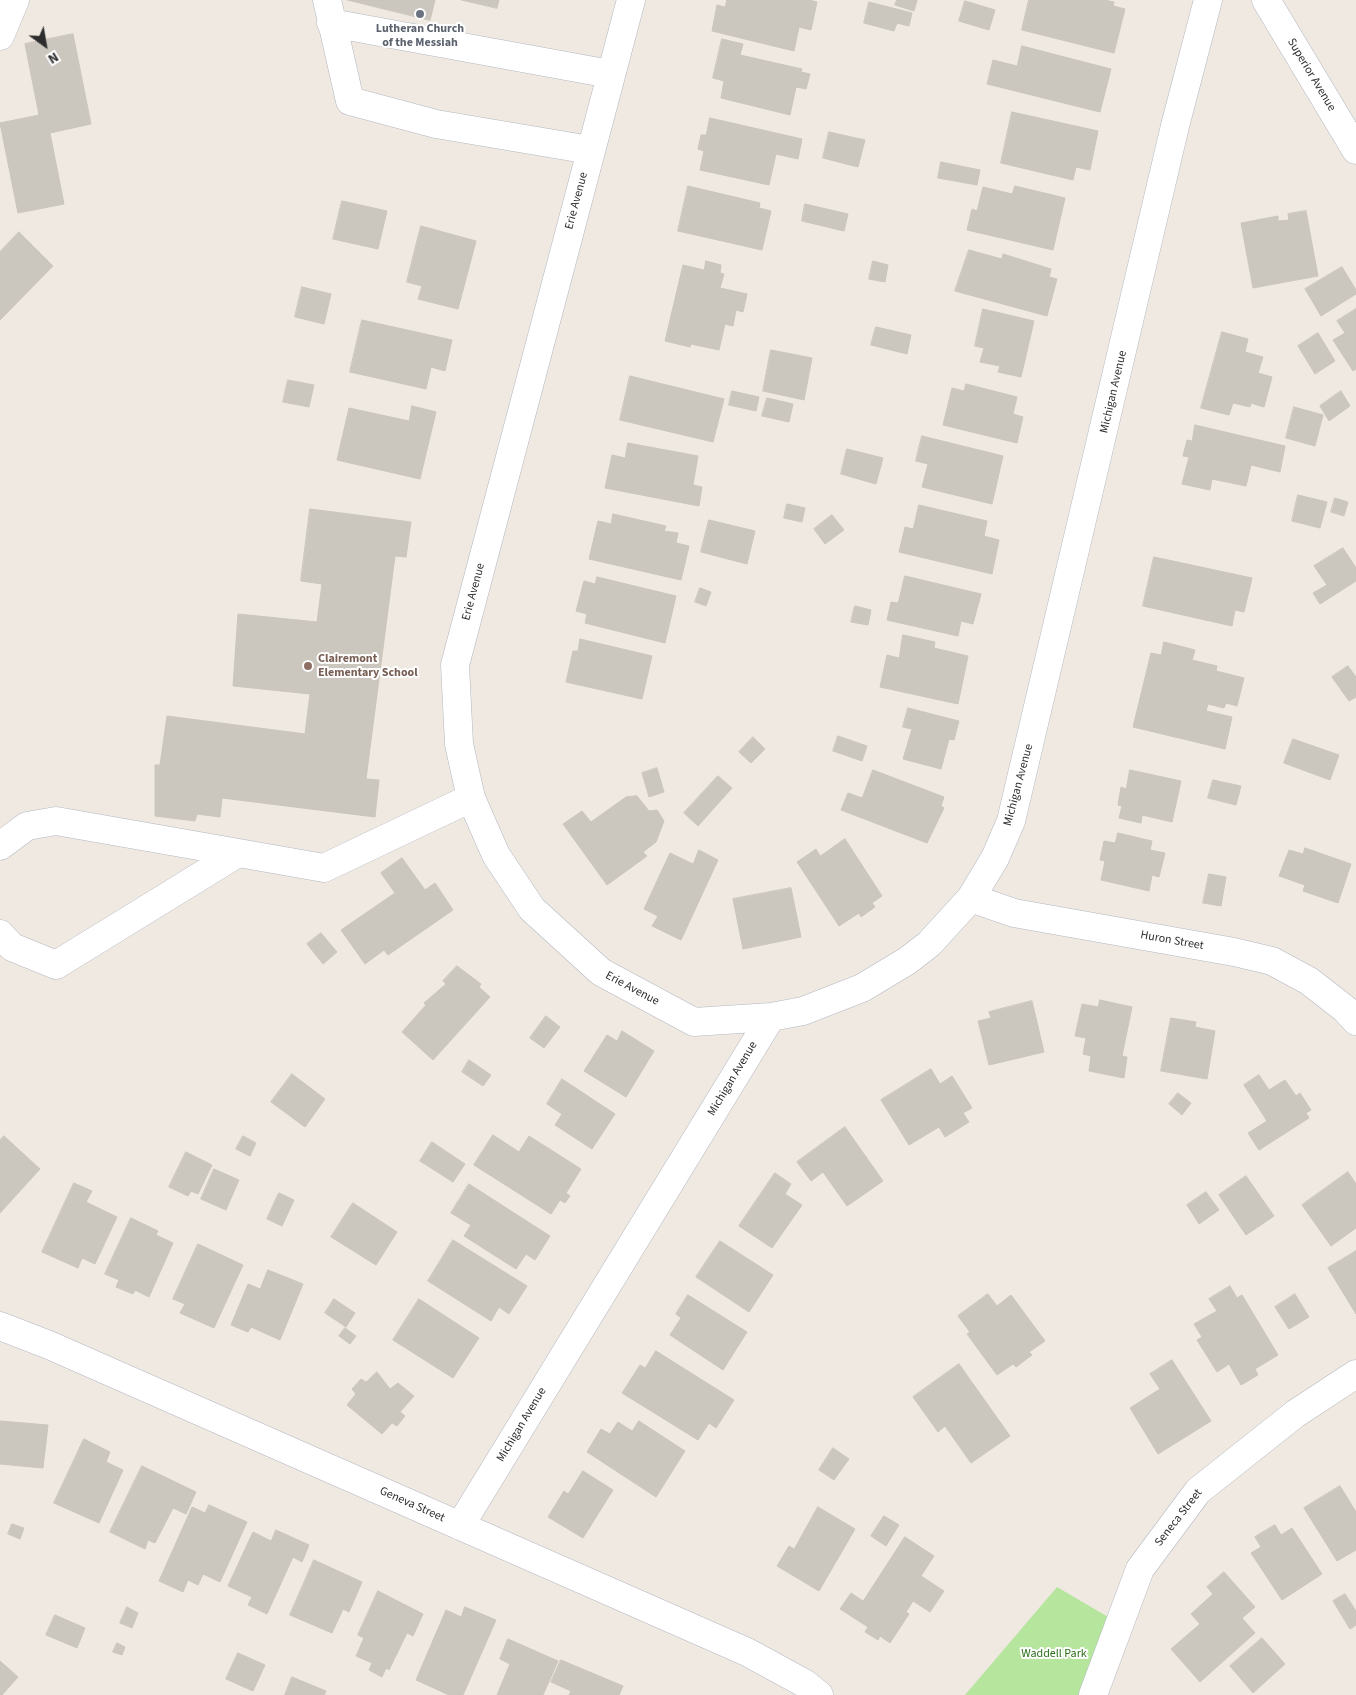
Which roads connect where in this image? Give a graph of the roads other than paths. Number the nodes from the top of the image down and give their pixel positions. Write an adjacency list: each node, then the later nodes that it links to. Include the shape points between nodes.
1 (15, 0): 6 (street)
2 (631, 0): 7 (street, Erie Avenue)
3 (1208, 0): 13 (street, Michigan Avenue, via 1011,821 995,858)
4 (1266, 0): 9 (street, Superior Avenue)
5 (329, 12): 7 (street); 8 (street, via 350,101 436,124)
6 (0, 36)
7 (610, 74): 8 (street, Erie Avenue)
8 (590, 150): 10 (street, Erie Avenue, via 455,665 459,744)
9 (1356, 150)
10 (471, 798): 12 (street, via 324,868); 15 (street, Erie Avenue, via 496,855 532,909 601,972 694,1022)
11 (0, 846): 12 (street, via 28,826 56,821)
12 (238, 853): 14 (street, via 56,965 12,947)
13 (970, 898): 15 (street, Michigan Avenue, via 929,944 884,975 838,998 803,1011); 16 (street, Huron Street, via 1014,913 1272,961 1309,981)
14 (0, 934)
15 (771, 1017): 19 (street, Michigan Avenue)
16 (1356, 1021)
17 (0, 1326): 19 (street, Geneva Street)
18 (1356, 1374): 21 (street, Seneca Street, via 1295,1414 1198,1491 1140,1570)
19 (460, 1526): 20 (street, Geneva Street, via 747,1652)
20 (820, 1695)
21 (1093, 1695)

